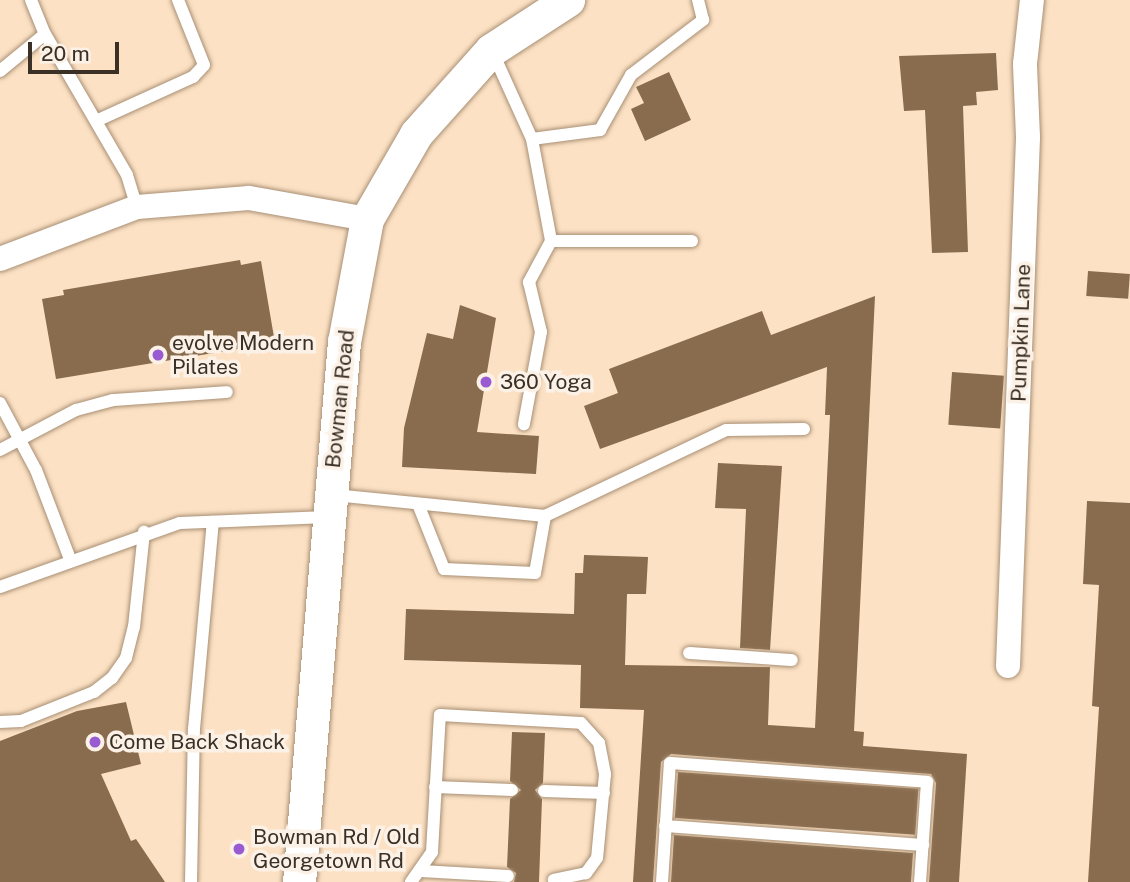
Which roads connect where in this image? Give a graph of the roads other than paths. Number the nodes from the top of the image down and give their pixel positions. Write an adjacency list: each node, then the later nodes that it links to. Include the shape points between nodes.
1 (31, 0): 6 (lane)
2 (178, 0): 9 (lane, via 204,65 193,77)
3 (568, 0): 7 (main road, Bowman Road)
4 (698, 0): 10 (lane, via 704,20 631,75 600,130)
5 (1032, 0): 31 (street, Pumpkin Lane, via 1025,64 1028,138)
6 (45, 34): 8 (lane); 9 (lane)
7 (491, 50): 10 (lane); 12 (main road, Bowman Road, via 416,134)
8 (0, 71)
9 (96, 121): 11 (lane, via 127,175)
10 (532, 139): 13 (lane)
11 (137, 208): 12 (street, via 249,198); 15 (street)
12 (367, 219): 23 (main road, Bowman Road, via 344,342)
13 (551, 241): 14 (lane); 18 (lane, via 529,282 541,332)
14 (692, 241)
15 (0, 259)
16 (227, 392): 20 (lane, via 113,400 76,410)
17 (0, 403): 20 (lane)
18 (524, 424)
19 (804, 429): 24 (lane, via 726,430)
20 (19, 438): 21 (lane); 27 (lane)
21 (0, 450)
22 (418, 503): 23 (lane); 24 (lane); 24 (lane, via 444,569 535,573)
23 (329, 506): 25 (lane); 43 (main road, Bowman Road)
24 (545, 516)
25 (213, 522): 26 (lane); 42 (lane, via 194,729)
26 (144, 533): 27 (lane); 32 (lane, via 134,627 126,657 112,678 94,692 21,721)
27 (70, 559): 28 (lane)
28 (0, 587)
29 (690, 653): 30 (lane)
30 (792, 660)
31 (1009, 666)
32 (0, 722)
33 (435, 787): 34 (lane); 36 (lane, via 440,715 581,723 599,743); 39 (lane, via 432,852)
34 (512, 790)
35 (544, 791): 36 (lane)
36 (604, 793): 41 (lane, via 597,858 586,873)
37 (665, 826): 38 (lane); 38 (lane, via 670,763 927,782); 45 (lane)
38 (923, 845): 46 (lane)
39 (421, 871): 40 (lane); 44 (lane)
40 (508, 876)
41 (554, 880)
42 (191, 882)
43 (299, 882)
44 (411, 882)
45 (662, 882)
46 (920, 882)

